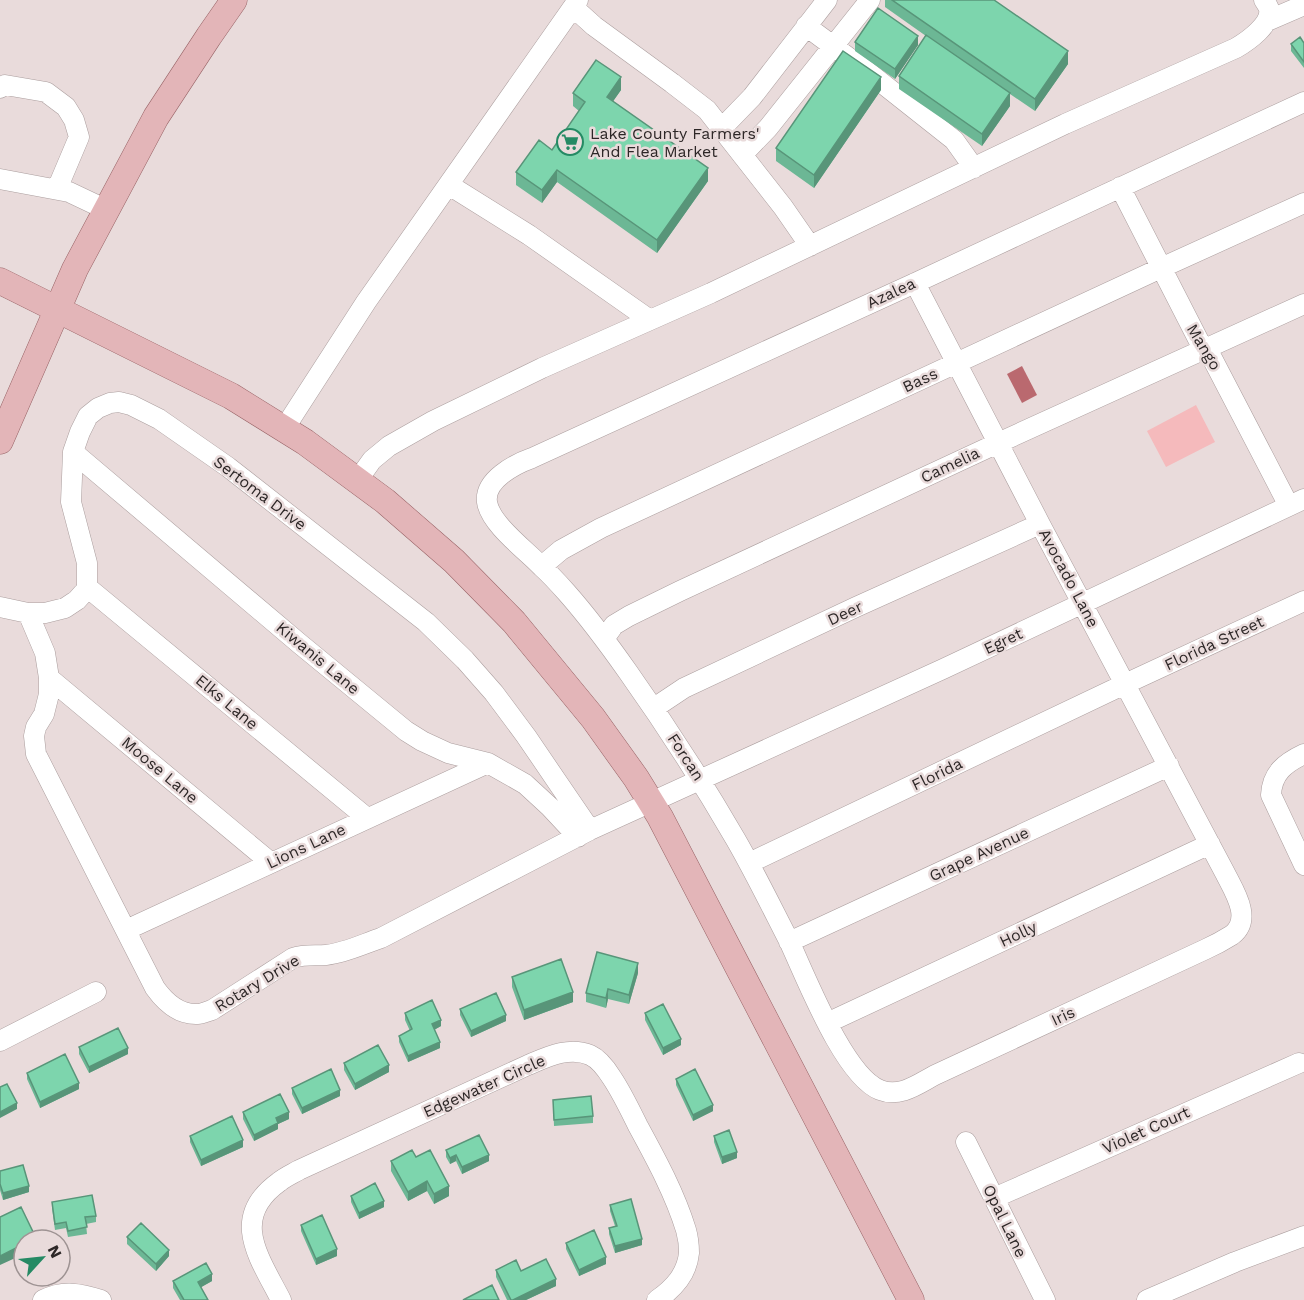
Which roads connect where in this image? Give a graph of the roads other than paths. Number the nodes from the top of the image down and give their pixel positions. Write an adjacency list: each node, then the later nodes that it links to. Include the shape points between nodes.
1 (234, 0): 20 (main road, via 156,117)
2 (827, 0): 8 (street)
3 (870, 0): 9 (street)
4 (1264, 0): 7 (street, via 1269,10)
5 (575, 4): 12 (street, via 594,26 706,110); 16 (street)
6 (1304, 5): 7 (street)
7 (1267, 21): 14 (street, via 1236,48)
8 (806, 26): 9 (street); 12 (street, via 752,97)
9 (833, 47): 13 (street); 14 (street, via 954,140)
10 (0, 88): 18 (street, via 5,85 46,92 66,107 74,120 79,137)
11 (1304, 102): 17 (street, Azalea)
12 (722, 129): 13 (street)
13 (742, 155): 21 (street)
14 (974, 168): 21 (street)
15 (0, 179): 18 (street)
16 (449, 185): 27 (street, via 529,235); 30 (street)
17 (1120, 187): 22 (street, Mango); 24 (street, Azalea)
18 (57, 189): 20 (street)
19 (1304, 203): 22 (street, Bass)
20 (107, 210): 26 (main road)
21 (810, 246): 27 (street)
22 (1161, 268): 28 (street, Mango); 29 (street, Bass)
23 (0, 280): 26 (main road)
24 (915, 283): 29 (street, Avocado Lane); 35 (street, Azalea, via 519,462 491,485)
25 (1304, 304): 28 (street, Camelia)
26 (57, 310): 30 (main road, via 231,396); 31 (main road)
27 (650, 320): 34 (street, via 433,421 389,446 372,460)
28 (1203, 350): 32 (street, Camelia); 36 (street, Mango, via 1212,358)
29 (956, 363): 32 (street, Avocado Lane); 38 (street, Bass, via 601,528 561,550)
30 (284, 429): 34 (main road)
31 (0, 441)
32 (998, 442): 37 (street, Avocado Lane); 44 (street, Camelia, via 639,611 614,625)
33 (73, 452): 39 (street, Sertoma Drive, via 71,502 87,563); 49 (street, Kiwanis Lane, via 406,730 448,753); 54 (street, Sertoma Drive, via 88,416 98,408 119,402 159,419 228,467 426,622 465,660 526,736)
34 (357, 481): 52 (main road, via 454,561 514,622 593,718)
35 (487, 494): 38 (street, Forcan, via 493,518)
36 (1296, 502): 41 (street, Egret)
37 (1040, 525): 41 (street, Avocado Lane); 47 (street, Deer, via 684,688)
38 (542, 566): 44 (street, Forcan)
39 (87, 587): 43 (street, via 65,608); 53 (street, Elks Lane)
40 (1304, 601): 46 (street, Florida Street)
41 (1082, 603): 46 (street, Avocado Lane); 51 (street, Egret)
42 (0, 608): 43 (street)
43 (28, 613): 45 (street, Rotary Drive, via 45,653)
44 (604, 639): 47 (street, Forcan)
45 (49, 678): 56 (street, Moose Lane); 60 (street, Rotary Drive, via 44,714 34,736 36,753)
46 (1125, 684): 50 (street, Avocado Lane); 57 (street, Florida)
47 (654, 708): 51 (street, Forcan)
48 (1304, 754): 58 (street, via 1276,774 1271,795)
49 (488, 763): 53 (street, Lions Lane); 54 (street, Kiwanis Lane, via 525,784)
50 (1169, 766): 55 (street, Avocado Lane); 61 (street, Grape Avenue)
51 (700, 779): 52 (street, Egret); 57 (street, Forcan)
52 (651, 802): 54 (street, Rotary Drive); 74 (main road)
53 (367, 818): 56 (street, Lions Lane)
54 (584, 833): 60 (street, Rotary Drive, via 381,938 345,951 294,957 212,1010 198,1014 185,1013 163,1000)
55 (1210, 844): 59 (street, Avocado Lane); 63 (street, Holly)
56 (270, 862): 60 (street, Lions Lane)
57 (749, 863): 61 (street, Forcan)
58 (1304, 865)
59 (1224, 873): 65 (street, Iris, via 1242,911 1240,925 1233,934 903,1091 894,1093 868,1083)
60 (126, 930)
61 (789, 942): 63 (street, Forcan)
62 (96, 992): 64 (street)
63 (827, 1023): 65 (street, Forcan)
64 (0, 1041)
65 (843, 1050)
66 (1299, 1063): 68 (street, Violet Court)
67 (966, 1142): 68 (street, Opal Lane)
68 (994, 1198): 75 (street, Opal Lane)
69 (1304, 1236): 76 (street)
70 (43, 1300): 71 (street, via 66,1293)
71 (101, 1300)
72 (280, 1300): 73 (street, Edgewater Circle, via 251,1235 256,1206 279,1182 528,1065 560,1053 575,1052 590,1055 612,1077 652,1152 687,1232 687,1264 671,1290)
73 (657, 1300)
74 (911, 1300)
75 (1045, 1300)
76 (1147, 1300)

